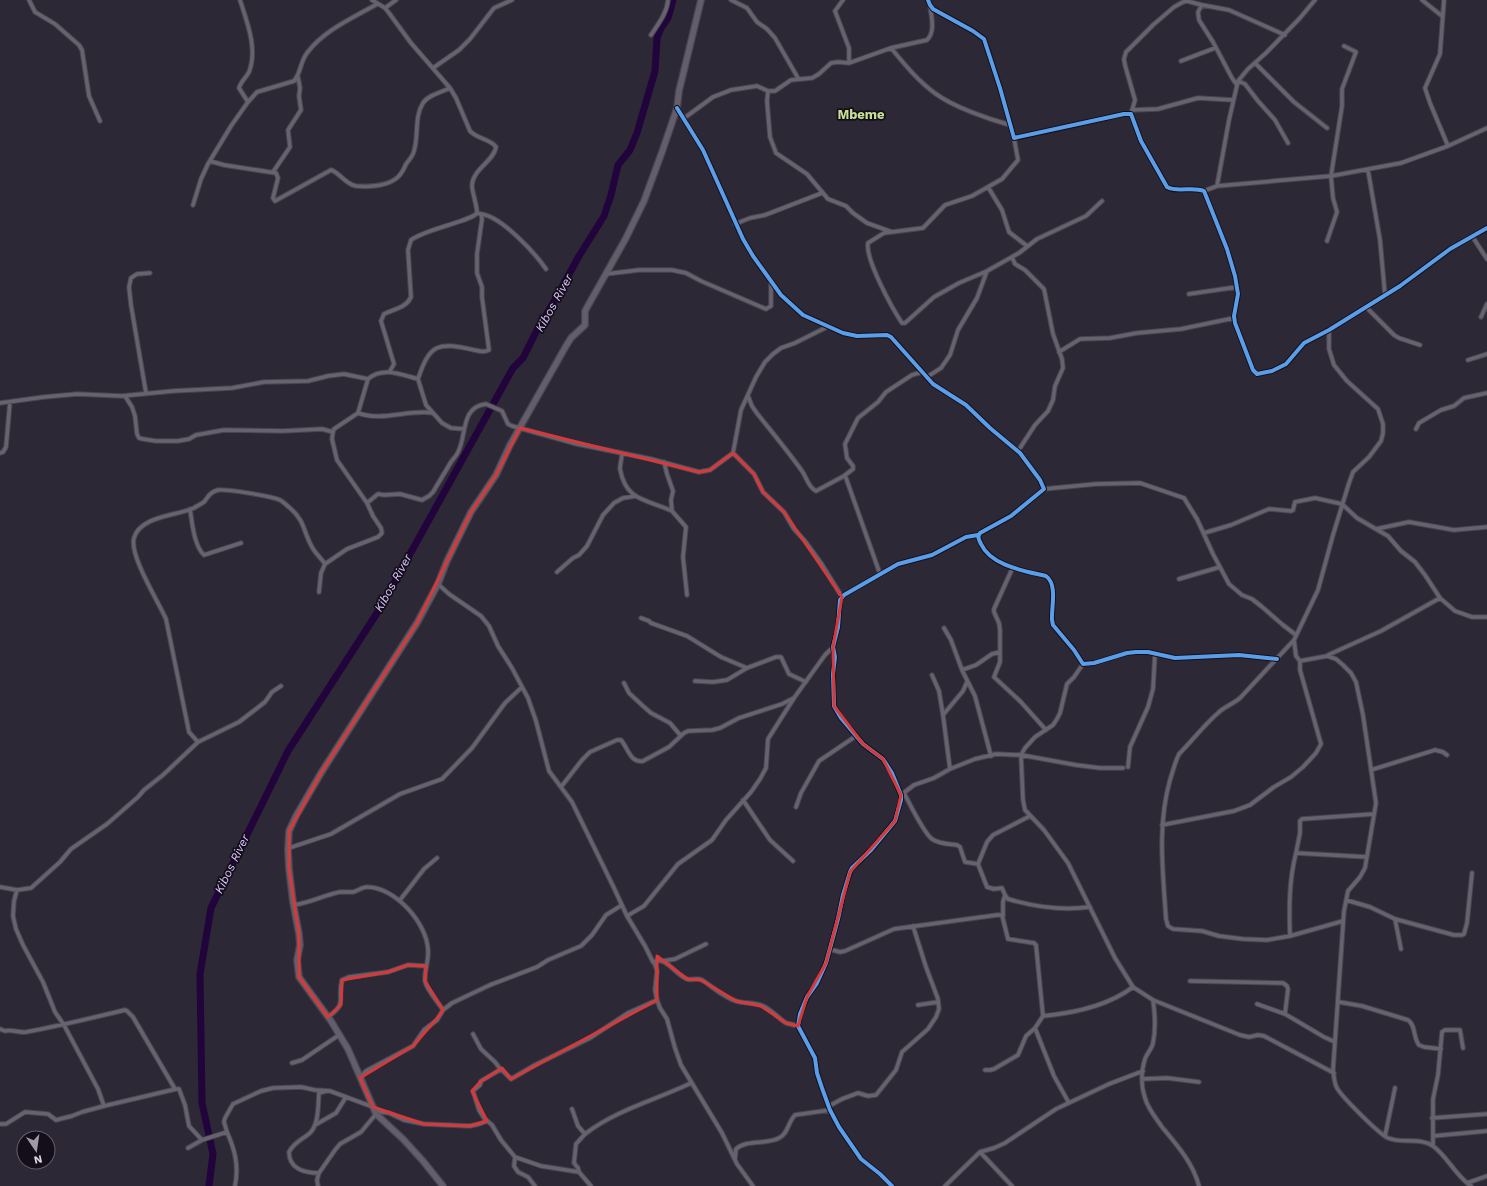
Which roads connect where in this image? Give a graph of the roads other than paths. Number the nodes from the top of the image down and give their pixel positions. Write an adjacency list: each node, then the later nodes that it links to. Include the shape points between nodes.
1 (29, 0): 40 (street, via 35,12 55,24 82,50 89,96)
2 (240, 0): 36 (street, via 252,42 249,70 239,88)
3 (372, 0): 15 (street)
4 (396, 0): 19 (street)
5 (512, 0): 29 (street, via 494,8 459,50)
6 (668, 0): 21 (street, via 661,19)
7 (701, 0): 37 (main road)
8 (730, 0): 31 (street, via 747,8 757,22 775,38)
9 (843, 0): 27 (street, via 835,11 848,48)
10 (928, 0): 17 (street)
11 (1307, 0): 16 (street)
12 (1315, 0): 16 (street)
13 (1422, 0): 20 (street)
14 (1444, 0): 20 (street)
15 (377, 4): 19 (street); 30 (street, via 343,23 314,45 302,60)
16 (1311, 4): 22 (street)
17 (930, 5): 24 (street, via 932,24 929,39); 41 (street, via 982,36)
18 (1202, 5): 22 (street, via 1229,10); 25 (street, via 1198,18); 38 (street, via 1187,1 1174,7 1126,52 1125,66 1135,100)
19 (384, 8): 29 (street)
20 (1442, 16): 46 (street, via 1440,54 1425,88)
21 (651, 35)
22 (1285, 35): 28 (street)
23 (1344, 46): 50 (street, via 1356,52 1342,89 1342,106)
24 (891, 48): 27 (street); 41 (street, via 926,86 938,95 954,104)
25 (1215, 48): 26 (street); 32 (street, via 1232,78)
26 (1181, 61)
27 (849, 63): 31 (street, via 835,62 812,78)
28 (1255, 63): 32 (street); 42 (street, via 1294,102)
29 (433, 68): 33 (street)
30 (298, 77): 36 (street, via 294,81 257,92); 49 (street, via 301,110 288,130 290,147)
31 (798, 78): 34 (street, via 778,90)
32 (1238, 83): 35 (street); 45 (street, via 1245,84 1275,120)
33 (450, 88): 49 (street, via 424,102 417,119 414,151 394,180 378,185 356,186 331,170 275,201 273,198 278,176); 57 (street, via 473,135 493,143 496,147 495,152 473,178 472,190)
34 (768, 91): 39 (street, via 757,86 721,93); 54 (street, via 766,101 769,132 774,151 807,174)
35 (1233, 100): 38 (street, via 1198,98); 51 (street)
36 (248, 102): 47 (street)
37 (677, 108): 39 (street); 69 (main road, via 644,201)
38 (1132, 112): 44 (street); 53 (street, via 1141,141 1167,187)
39 (683, 119): 58 (street, via 703,150)
40 (100, 121)
41 (1010, 125): 44 (street)
42 (1328, 128)
43 (1487, 128): 46 (street)
44 (1014, 138): 52 (street, via 1018,160 1007,175)
45 (1288, 143)
46 (1448, 146): 48 (street, via 1401,164)
47 (210, 160): 49 (street, via 224,165); 56 (street)
48 (1368, 170): 50 (street); 73 (street, via 1380,240)
49 (273, 172)
50 (1331, 176): 51 (street); 62 (street, via 1337,212)
51 (1217, 186): 53 (street)
52 (988, 187): 60 (street, via 972,196 945,205 923,228); 63 (street, via 1001,208 1009,232)
53 (1204, 191): 71 (street, via 1227,249)
54 (822, 193): 58 (street, via 776,212); 60 (street, via 832,202 846,206 867,223)
55 (1102, 201): 63 (street, via 1086,216)
56 (193, 205)
57 (479, 214): 66 (street, via 489,216 518,237); 84 (street, via 411,240 408,250 409,302 384,314 381,321 394,364); 88 (street, via 482,219 477,273 482,287 489,350 482,352 458,346 436,348 425,361)
58 (735, 224): 70 (street)
59 (1487, 228): 61 (street)
60 (892, 232): 67 (street, via 878,236 867,245 877,276 903,324 934,297 959,282)
61 (1472, 236): 65 (street); 73 (street)
62 (1327, 241)
63 (1027, 246): 64 (street)
64 (1012, 257): 67 (street); 81 (street, via 1015,264 1044,289 1052,334)
65 (1487, 259)
66 (546, 269)
67 (987, 272): 86 (street, via 977,298 958,330 950,355 941,368)
68 (150, 273): 90 (street, via 137,274 131,278 130,287)
69 (605, 274): 70 (street, via 639,270 672,270 686,273 766,309 771,306); 97 (main road, via 585,311 585,326 571,338)
70 (771, 281): 78 (street, via 795,309)
71 (1237, 287): 72 (street); 77 (street)
72 (1189, 294)
73 (1385, 295): 75 (street)
74 (1487, 304): 76 (street)
75 (1366, 307): 79 (street); 80 (street, via 1394,335)
76 (1481, 317)
77 (1234, 318): 79 (street, via 1253,370 1257,374 1272,371 1286,364 1304,343); 81 (street, via 1180,330 1137,332 1110,338 1080,338)
78 (827, 327): 85 (street, via 857,336 887,335); 92 (street, via 772,354 756,377)
79 (1329, 330): 110 (street, via 1329,349 1334,365 1347,381 1378,409 1383,424 1381,441 1353,472)
80 (1420, 344)
81 (1059, 352): 101 (street, via 1063,368 1055,386 1051,406)
82 (1487, 354): 83 (street)
83 (1468, 360)
84 (390, 371): 87 (street); 88 (street)
85 (922, 372): 86 (street); 92 (street, via 912,375 886,392 858,418 845,444 847,458 853,469 816,490 810,487 792,457 756,412)
86 (926, 377): 101 (street, via 966,405)
87 (368, 379): 90 (street, via 344,374 308,381 264,382 232,388); 95 (street)
88 (418, 379): 96 (street, via 426,405)
89 (1487, 393): 99 (street, via 1464,398 1454,406 1441,410 1419,423)
90 (146, 394): 91 (street)
91 (125, 396): 93 (street, via 77,394); 100 (street, via 135,416 137,434 143,439 178,441 224,430 322,429)
92 (748, 396): 104 (street, via 741,410)
93 (10, 402): 94 (street); 102 (street, via 6,447)
94 (0, 403)
95 (358, 413): 96 (street, via 386,416); 100 (street)
96 (433, 413): 98 (street, via 447,426)
97 (520, 428): 98 (street, via 508,424 502,411 482,404 468,414); 103 (street); 124 (main road, via 496,475 471,512)
98 (464, 429): 109 (street, via 458,453 429,496 422,500 400,494 378,494)
99 (1416, 429)
100 (333, 432): 109 (street, via 337,460)
101 (1018, 451): 107 (street)
102 (0, 453)
103 (622, 453): 105 (street); 108 (street, via 620,469 623,481)
104 (733, 454): 105 (street, via 704,472); 127 (street, via 754,474 763,492 784,512)
105 (664, 462): 112 (street, via 674,492 671,500)
106 (846, 478): 122 (street)
107 (1044, 489): 115 (street, via 1143,483 1184,498); 116 (street, via 1011,516)
108 (636, 496): 112 (street); 121 (street, via 623,498 614,503 579,556)
109 (366, 503): 118 (street, via 382,533 378,537 346,549)
110 (1342, 504): 114 (street, via 1357,518); 115 (street, via 1319,498 1307,499 1295,502 1291,511 1270,509); 132 (street, via 1318,590)
111 (190, 509): 117 (street, via 194,534 204,555); 118 (street, via 219,490 265,495 281,500 299,517 312,548); 155 (street, via 144,523 136,531 133,545 145,579 166,619 189,732)
112 (672, 511): 126 (street, via 686,527 683,557)
113 (1487, 527): 114 (street, via 1454,530 1408,522)
114 (1376, 529): 128 (street, via 1388,536 1415,562)
115 (1204, 533): 120 (street)
116 (978, 535): 119 (street, via 986,552); 122 (street, via 966,537 932,555 898,564)
117 (241, 543)
118 (325, 564): 125 (street, via 321,573)
119 (1012, 567): 135 (street, via 994,609 1000,627); 140 (street, via 1050,579 1053,625)
120 (1220, 567): 123 (street); 132 (street, via 1234,589 1261,606)
121 (557, 572)
122 (880, 574): 127 (street)
123 (1179, 579)
124 (438, 584): 149 (street, via 481,616); 170 (main road, via 417,623 296,816 289,831)
125 (319, 592)
126 (687, 595)
127 (842, 597): 134 (street)
128 (1440, 598): 129 (street, via 1455,612 1472,617); 137 (street, via 1401,621)
129 (1487, 617)
130 (641, 618): 141 (street, via 687,636 721,657)
131 (944, 628): 142 (street)
132 (1296, 635): 133 (street)
133 (1294, 640): 138 (street); 139 (street, via 1296,656)
134 (833, 647): 145 (street); 154 (street, via 834,706)
135 (1000, 652): 142 (street); 152 (street, via 995,678)
136 (1155, 654): 138 (street, via 1175,658 1239,655); 140 (street, via 1127,653); 159 (street, via 1153,689 1130,747)
137 (1327, 656): 139 (street); 162 (street, via 1343,665 1356,682)
138 (1277, 659): 169 (street, via 1241,697 1219,712 1179,754 1167,791)
139 (1300, 661): 169 (street, via 1300,670 1321,744 1316,753 1292,776 1244,808)
140 (1083, 664): 152 (street, via 1067,684 1057,720)
141 (747, 668): 144 (street, via 727,680); 145 (street, via 780,657 789,674)
142 (962, 670): 146 (street)
143 (932, 674): 151 (street, via 939,691)
144 (695, 681)
145 (806, 682): 150 (street)
146 (967, 682): 151 (street, via 963,691); 158 (street, via 975,696)
147 (624, 683): 153 (street, via 629,693 651,713 670,723)
148 (281, 686): 155 (street, via 239,722)
149 (522, 687): 163 (street, via 536,721 549,771); 170 (street, via 505,703 472,748 442,779 400,794 331,834)
150 (794, 698): 153 (street, via 739,718 720,728 688,731); 165 (street, via 768,739 766,768)
151 (943, 715): 161 (street)
152 (1046, 730): 156 (street, via 1035,737)
153 (681, 736): 163 (street, via 669,747 639,762 633,758 621,740 598,748 582,760)
154 (856, 736): 164 (street, via 883,759); 166 (street, via 819,761)
155 (198, 742): 178 (street, via 106,824 71,849 36,883 27,889)
156 (1021, 755): 158 (street); 160 (street, via 1076,765); 168 (street, via 1023,800 1025,810)
157 (1447, 755): 162 (street, via 1435,750)
158 (991, 756): 161 (street)
159 (1128, 767)
160 (1123, 768)
161 (950, 769): 164 (street, via 914,785)
162 (1371, 770): 167 (street, via 1375,798)
163 (561, 787): 183 (street, via 572,802)
164 (902, 794): 175 (street, via 932,839 957,845 960,847 964,862); 192 (street, via 895,821 850,872)
165 (743, 800): 174 (street, via 770,840); 185 (street, via 712,840 678,864 644,906)
166 (796, 807)
167 (1374, 814): 171 (street, via 1302,819); 173 (street)
168 (1030, 816): 175 (street, via 993,835 987,842); 184 (street, via 1044,830 1068,863)
169 (1162, 825): 190 (street, via 1166,919 1170,928 1243,939 1272,940)
170 (289, 848): 182 (main road)
171 (1296, 852): 173 (street); 190 (street, via 1288,902)
172 (437, 858): 180 (street, via 424,869)
173 (1367, 858): 181 (street, via 1364,872 1350,888)
174 (793, 861)
175 (978, 864): 179 (street, via 987,887 1002,888)
176 (1472, 873): 187 (street, via 1464,934 1454,934)
177 (0, 887): 178 (street)
178 (17, 890): 209 (street, via 13,916 16,929 55,1012)
179 (1005, 895): 184 (street, via 1020,902 1045,908); 186 (street)
180 (400, 900): 182 (street, via 384,891 365,887); 196 (street, via 416,918 425,937 428,952)
181 (1346, 900): 187 (street, via 1370,907); 188 (street)
182 (293, 905): 208 (main road, via 300,945 297,960 299,977)
183 (622, 905): 185 (street); 205 (street, via 606,915 581,946 490,985)
184 (1090, 906): 198 (street, via 1115,958)
185 (627, 916): 195 (street)
186 (1003, 917): 189 (street, via 997,915); 207 (street, via 1008,939 1035,944)
187 (1395, 919): 193 (street)
188 (1343, 921): 190 (street); 202 (street)
189 (914, 926): 192 (street, via 894,929 845,951); 201 (street)
190 (1290, 936)
191 (706, 944): 194 (street, via 675,959)
192 (829, 949): 210 (street, via 821,975 800,1014)
193 (1401, 949)
194 (663, 961): 195 (street); 210 (street, via 687,979 697,978 729,998 761,1006 786,1022)
195 (653, 962): 199 (street, via 657,971)
196 (426, 966): 205 (street, via 425,981); 208 (street, via 408,965 388,972 342,980 342,1002)
197 (1190, 981): 206 (street, via 1283,983 1288,989)
198 (1133, 987): 200 (street); 207 (street, via 1117,998 1094,1006)
199 (657, 1000): 219 (street, via 628,1013 590,1038 511,1079); 226 (street, via 667,1018 678,1058)
200 (1153, 1000): 221 (street, via 1155,1035); 222 (street, via 1240,1035 1264,1036)
201 (938, 1002): 204 (street); 234 (street, via 936,1017 928,1029 902,1052 896,1070 880,1091 872,1096 858,1093)
202 (1338, 1002): 215 (street); 217 (street, via 1362,1006 1408,1020 1412,1024 1419,1045)
203 (1257, 1004): 206 (street)
204 (918, 1005)
205 (443, 1010): 223 (street, via 437,1020 420,1034 413,1046 366,1071)
206 (1285, 1014): 215 (street)
207 (1043, 1016): 211 (street)
208 (328, 1017): 214 (main road)
209 (64, 1025): 212 (street, via 23,1032); 228 (street, via 127,1011); 232 (street, via 98,1089)
210 (798, 1026): 234 (street, via 815,1058 817,1073)
211 (1035, 1028): 220 (street, via 1026,1036 1018,1055 994,1069); 231 (street, via 1054,1076)
212 (0, 1029)
213 (473, 1034): 219 (street, via 481,1048)
214 (339, 1035): 218 (street, via 302,1060); 223 (main road)
215 (1335, 1042): 222 (street)
216 (1463, 1048): 217 (street, via 1460,1030 1445,1030 1441,1034)
217 (1441, 1049): 238 (street)
218 (292, 1063)
219 (501, 1070): 239 (street, via 481,1081 473,1091 479,1110)
220 (985, 1070)
221 (1143, 1071): 224 (street); 231 (street)
222 (1334, 1073): 245 (street, via 1335,1084 1346,1100)
223 (360, 1078): 233 (main road)
224 (1142, 1079): 225 (street, via 1167,1078); 266 (street, via 1145,1100 1152,1114 1182,1152)
225 (1199, 1082)
226 (691, 1083): 244 (street, via 595,1126); 252 (street, via 722,1132)
227 (1395, 1088): 245 (street)
228 (175, 1089): 232 (street); 247 (street, via 178,1089 183,1098 189,1126)
229 (327, 1090): 230 (street); 241 (street, via 320,1094); 243 (street, via 301,1087 261,1091 234,1104 225,1118)
230 (346, 1097): 233 (street); 241 (street, via 336,1113)
231 (1069, 1103): 250 (street, via 1005,1143)
232 (104, 1106): 240 (street, via 56,1120 48,1114 25,1112 6,1124)
233 (373, 1107): 236 (main road); 239 (street, via 404,1120 424,1124 470,1126)
234 (829, 1108): 252 (street, via 795,1115 780,1138 738,1147); 263 (street, via 861,1159)
235 (572, 1109): 244 (street, via 578,1126)
236 (376, 1114): 254 (street, via 361,1132 340,1144); 259 (main road, via 404,1139)
237 (1487, 1114): 238 (street)
238 (1432, 1118): 246 (street)
239 (487, 1121): 251 (street)
240 (0, 1124)
241 (315, 1125): 254 (street, via 311,1132 292,1146 289,1157 292,1164 303,1172)
242 (1487, 1131): 246 (street)
243 (227, 1132): 247 (street); 257 (street, via 237,1165)
244 (585, 1134): 253 (street, via 576,1144 574,1163)
245 (1385, 1136): 248 (street)
246 (1432, 1136): 248 (street)
247 (204, 1139): 249 (street)
248 (1433, 1146): 256 (street)
249 (188, 1148)
250 (980, 1152): 264 (street); 265 (street)
251 (515, 1157): 253 (street, via 540,1166); 260 (street, via 514,1166 518,1172 528,1177)
252 (736, 1162): 262 (street)
253 (579, 1172): 261 (street)
254 (319, 1173): 258 (street)
255 (1487, 1176): 256 (street)
256 (1467, 1183): 267 (street)
257 (235, 1186)
258 (318, 1186)
259 (443, 1186)
260 (535, 1186)
261 (591, 1186)
262 (753, 1186)
263 (892, 1186)
264 (946, 1186)
265 (1012, 1186)
266 (1199, 1186)
267 (1472, 1186)

